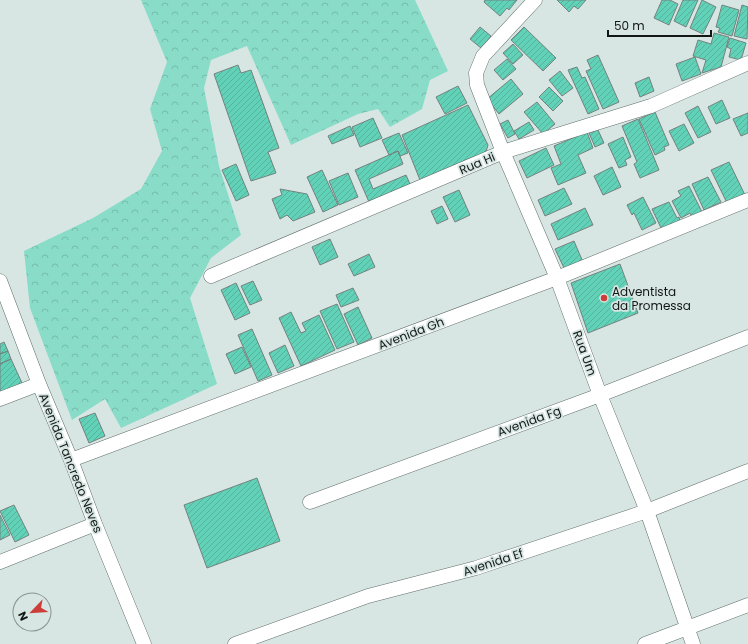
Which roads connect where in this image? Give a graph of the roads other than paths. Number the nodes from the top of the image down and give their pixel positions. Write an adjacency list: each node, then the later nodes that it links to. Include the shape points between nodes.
1 (535, 0): 3 (street, Rua Um, via 483,56 476,73 477,85)
2 (748, 64): 3 (street, Rua Hi, via 651,106)
3 (503, 152): 5 (street, Rua Hi); 6 (street, Rua Um)
4 (748, 200): 6 (street, Avenida Gh)
5 (210, 276)
6 (557, 278): 10 (street, Rua Um); 12 (street, Avenida Gh)
7 (0, 281): 9 (street, Avenida Tancredo Neves)
8 (748, 337): 10 (street, Avenida Fg)
9 (39, 384): 11 (street); 12 (street, Avenida Tancredo Neves)
10 (600, 395): 14 (street, Avenida Fg); 15 (street, Rua Um)
11 (0, 399)
12 (71, 460): 16 (street, Avenida Tancredo Neves)
13 (748, 471): 15 (street, Avenida Ef)
14 (310, 502)
15 (647, 511): 19 (street, Rua Um); 21 (street, Avenida Ef, via 476,568 368,596)
16 (95, 524): 17 (street); 20 (street, Avenida Tancredo Neves)
17 (0, 562)
18 (748, 604): 19 (street)
19 (687, 628): 22 (street); 23 (street, Rua Um)
20 (144, 644)
21 (235, 644)
22 (645, 644)
23 (693, 644)

